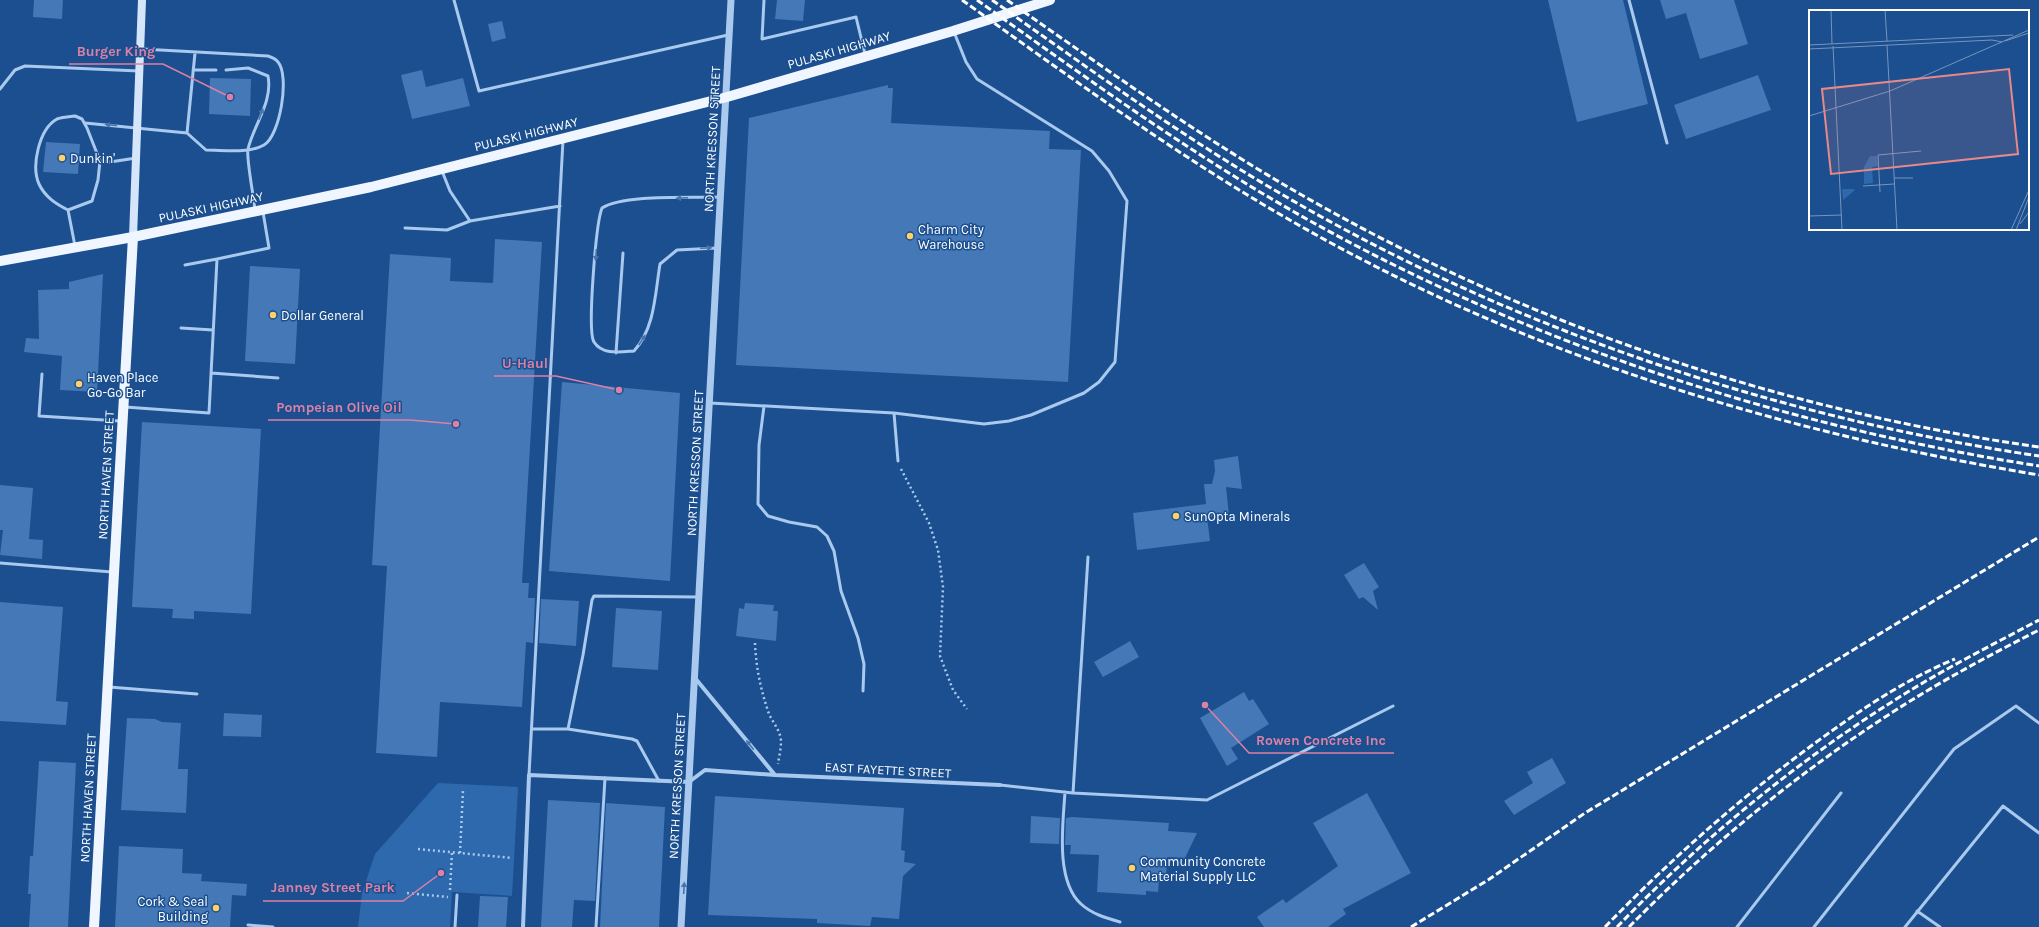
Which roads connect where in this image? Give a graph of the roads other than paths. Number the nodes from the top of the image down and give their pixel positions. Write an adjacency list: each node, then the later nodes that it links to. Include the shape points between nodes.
1 (142, 0): 9 (main road, NORTH HAVEN STREET)
2 (454, 0): 8 (lane, via 479,91)
3 (731, 0): 8 (street, NORTH KRESSON STREET)
4 (764, 0): 11 (lane, via 762,39 856,17)
5 (1050, 0): 7 (main road, PULASKI HIGHWAY)
6 (1629, 0): 22 (lane)
7 (953, 31): 11 (main road, PULASKI HIGHWAY); 49 (lane, via 966,62 977,78 1092,151 1109,171 1127,201 1115,362 1099,382 1084,393 1031,415 1009,421 984,424)
8 (730, 34): 17 (street, NORTH KRESSON STREET)
9 (140, 49): 10 (lane); 15 (main road, NORTH HAVEN STREET)
10 (195, 53): 12 (lane); 23 (lane, via 268,56 279,62 284,77 283,99 274,133 265,145)
11 (865, 56): 17 (main road, PULASKI HIGHWAY)
12 (193, 70): 13 (lane); 20 (lane)
13 (216, 70)
14 (226, 70): 23 (lane, one-way to 14, via 268,97 268,76 248,68)
15 (139, 71): 16 (lane, via 25,66 15,70); 19 (main road, NORTH HAVEN STREET)
16 (0, 89)
17 (727, 96): 21 (main road, PULASKI HIGHWAY); 27 (street, NORTH KRESSON STREET)
18 (85, 123): 19 (lane, one-way to 18); 25 (lane); 29 (lane, via 75,116 58,118 47,126 39,144 39,182 57,205)
19 (137, 127): 20 (lane); 24 (main road, NORTH HAVEN STREET)
20 (187, 133): 23 (lane, via 206,150)
21 (564, 138): 26 (main road, PULASKI HIGHWAY); 28 (lane)
22 (1667, 143)
23 (247, 150): 30 (lane)
24 (136, 158): 25 (lane); 33 (main road, NORTH HAVEN STREET)
25 (100, 162): 29 (lane, via 92,201)
26 (441, 170): 30 (main road, PULASKI HIGHWAY); 31 (lane, via 450,191)
27 (721, 197): 35 (street, NORTH KRESSON STREET); 42 (lane, one-way to 42, via 635,200 608,204 602,208 597,237 592,328 594,341 602,350)
28 (560, 206): 31 (lane); 62 (lane)
29 (68, 210): 34 (lane)
30 (259, 211): 33 (main road, PULASKI HIGHWAY); 37 (lane, via 270,248)
31 (470, 221): 32 (lane, via 447,230)
32 (404, 228)
33 (133, 237): 34 (main road, PULASKI HIGHWAY); 48 (main road, NORTH HAVEN STREET)
34 (75, 248): 38 (main road, PULASKI HIGHWAY)
35 (718, 248): 42 (lane, one-way to 35, via 634,351 643,340 651,318 660,264 677,250); 46 (street, NORTH KRESSON STREET)
36 (623, 253): 42 (lane)
37 (217, 259): 39 (lane); 41 (lane)
38 (0, 261)
39 (185, 265)
40 (181, 328): 41 (lane)
41 (213, 330): 43 (lane)
42 (616, 352)
43 (211, 373): 45 (lane); 48 (lane, via 209,413)
44 (42, 374): 50 (lane, via 39,416)
45 (278, 378)
46 (710, 403): 47 (lane); 55 (street, NORTH KRESSON STREET)
47 (764, 406): 49 (lane); 58 (lane, via 759,445 758,504 768,516 817,527 827,536 834,551 841,591 858,638 864,664)
48 (123, 407): 50 (main road, NORTH HAVEN STREET)
49 (894, 413): 51 (lane)
50 (122, 422): 54 (main road, NORTH HAVEN STREET)
51 (898, 461)
52 (1088, 558): 71 (lane)
53 (0, 563): 54 (lane)
54 (114, 572): 57 (main road, NORTH HAVEN STREET)
55 (699, 597): 56 (street, NORTH KRESSON STREET); 63 (lane, via 594,596)
56 (695, 678): 64 (street, one-way to 56); 68 (street, NORTH KRESSON STREET)
57 (107, 687): 59 (lane); 78 (main road, NORTH HAVEN STREET)
58 (863, 691)
59 (197, 694)
60 (1392, 706): 71 (lane, via 1207,800)
61 (2039, 723): 85 (lane, via 2016,706 1954,749)
62 (532, 729): 63 (lane); 65 (lane)
63 (568, 729): 67 (lane, via 637,741)
64 (775, 775): 68 (street, EAST FAYETTE STREET, via 705,770); 69 (street, EAST FAYETTE STREET)
65 (530, 776): 66 (street); 81 (street)
66 (605, 778): 67 (street); 82 (lane)
67 (659, 781): 68 (street)
68 (689, 782): 83 (street, NORTH KRESSON STREET, one-way to 68)
69 (1000, 786): 70 (lane)
70 (1065, 792): 71 (lane); 76 (lane, via 1063,851 1065,875 1072,892 1081,904 1094,913)
71 (1073, 793)
72 (1841, 793): 84 (lane)
73 (2039, 833): 75 (lane, via 2003,806)
74 (457, 895): 80 (lane)
75 (1917, 912): 86 (lane); 87 (lane)
76 (1120, 922)
77 (248, 925): 79 (lane)
78 (94, 927)
79 (273, 927)
80 (455, 927)
81 (523, 927)
82 (596, 927)
83 (681, 927)
84 (1737, 927)
85 (1814, 927)
86 (1905, 927)
87 (1940, 927)

